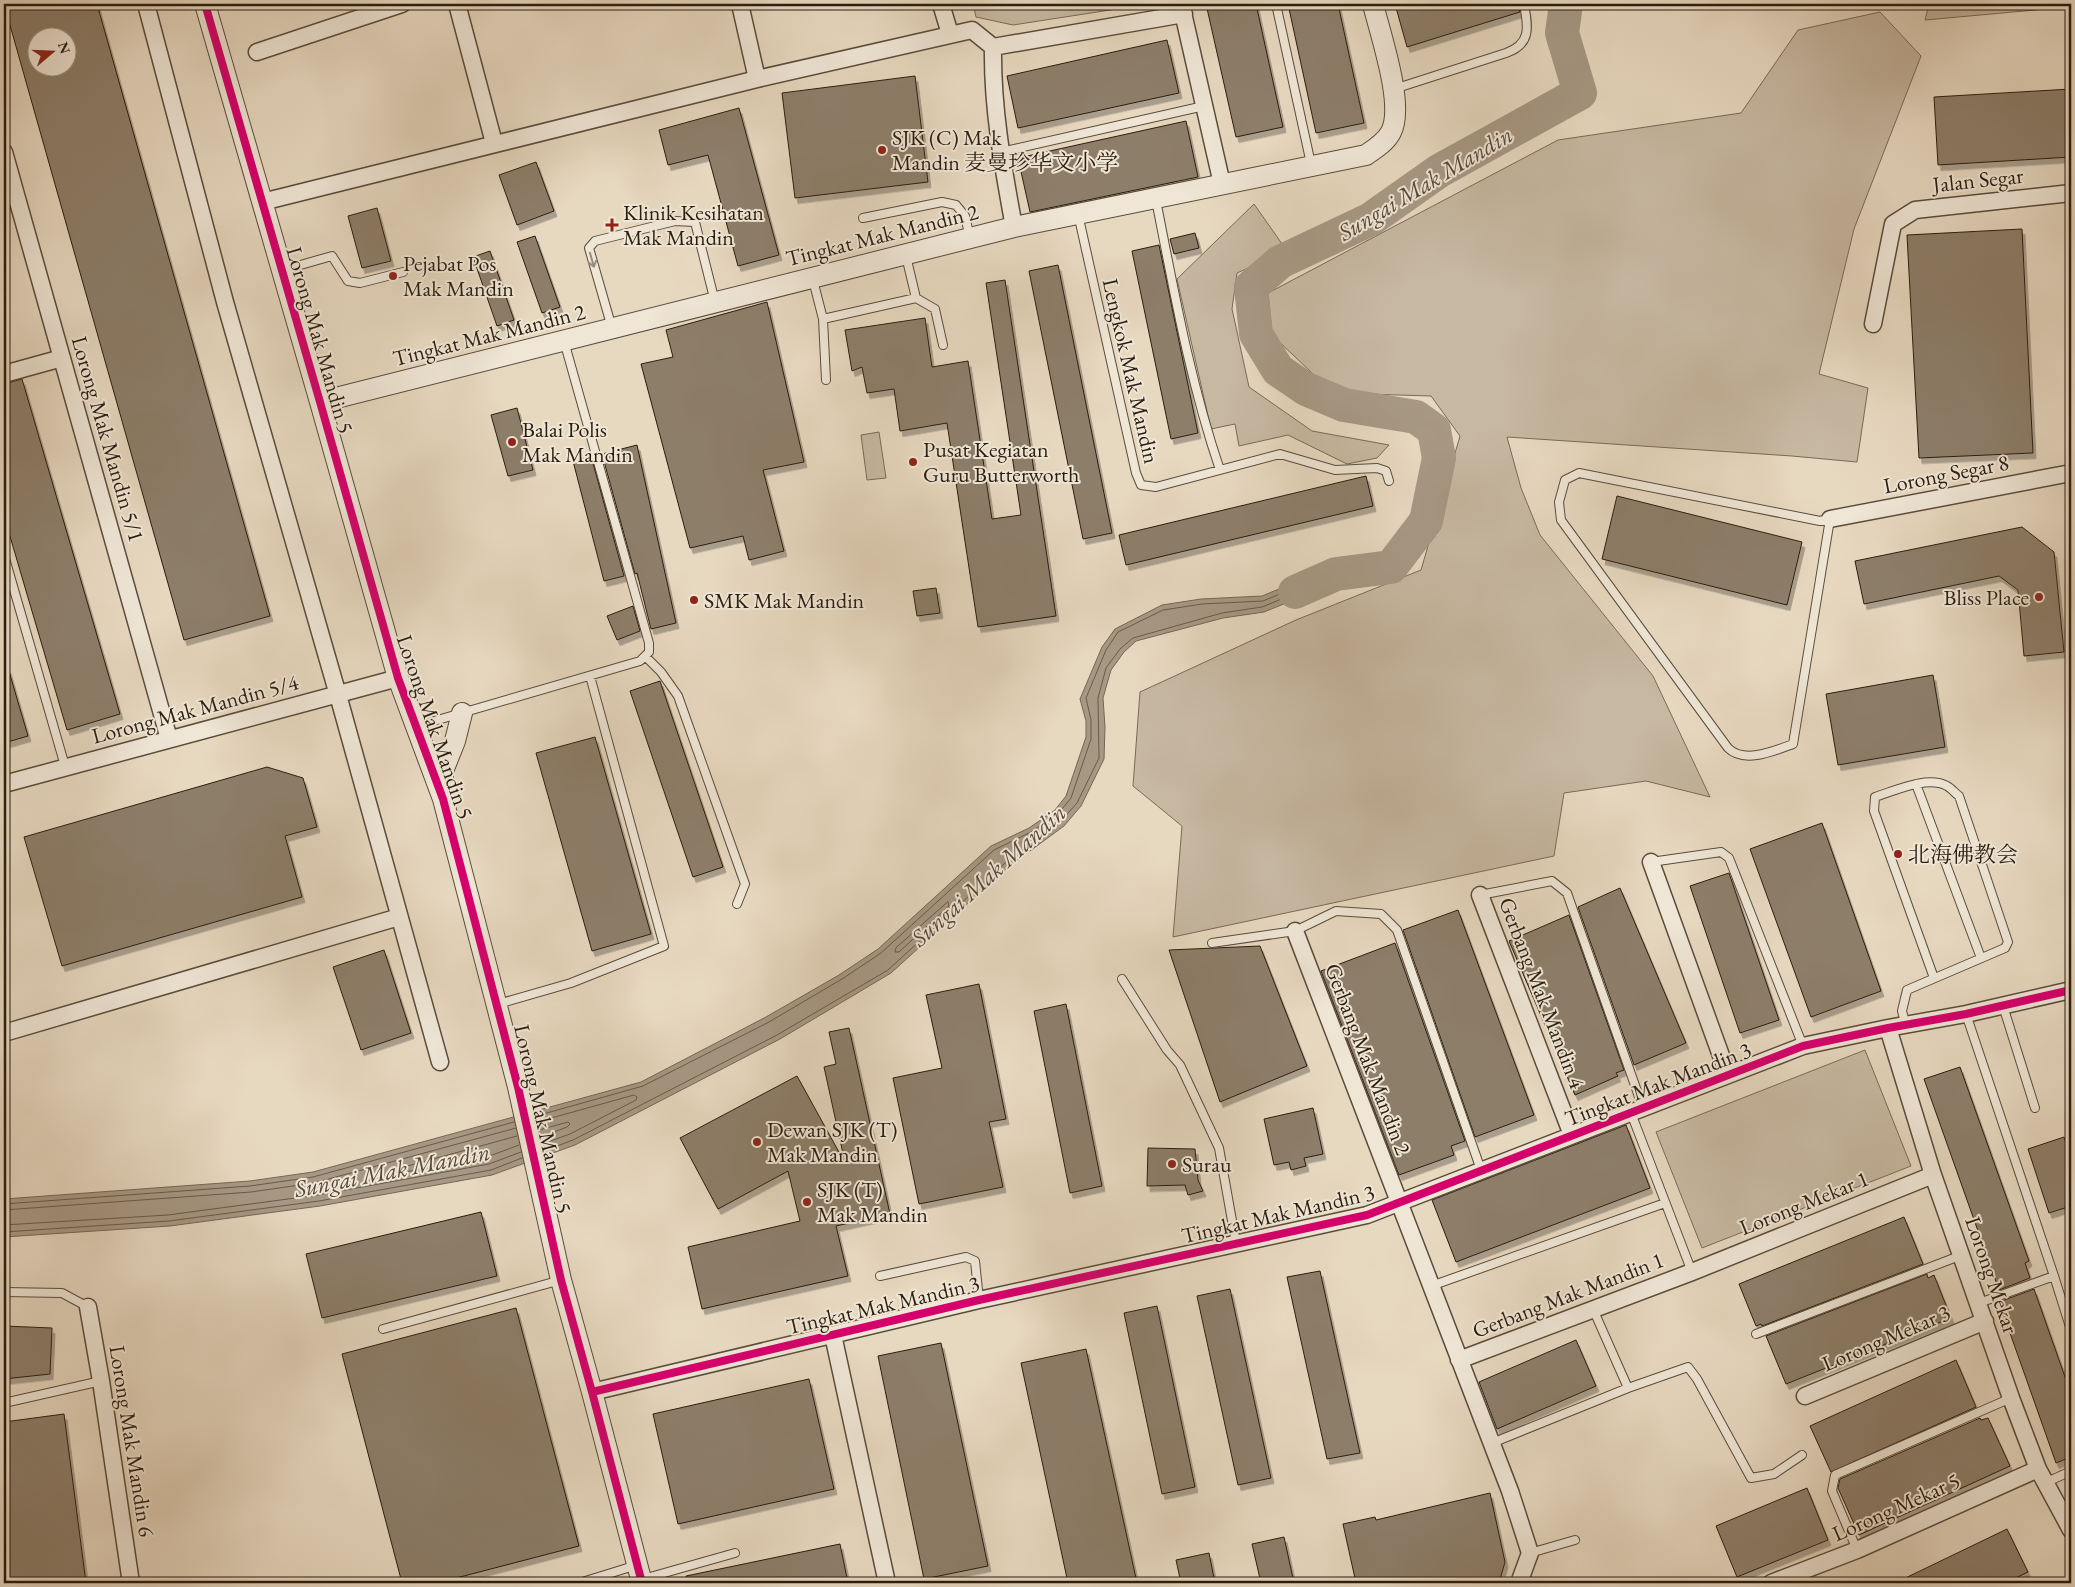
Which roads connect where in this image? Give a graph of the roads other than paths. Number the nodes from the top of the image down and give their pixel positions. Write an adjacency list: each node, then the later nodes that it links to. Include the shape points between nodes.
1 (146, 4): 52 (street, via 225,302)
2 (205, 4): 24 (street, Lorong Mak Mandin 5)
3 (402, 4): 13 (street)
4 (457, 4): 17 (street)
5 (740, 4): 14 (street)
6 (941, 4): 11 (street)
7 (1276, 4): 20 (lane)
8 (1524, 4): 15 (lane, via 1527,26 1521,46)
9 (1376, 5): 15 (street)
10 (1182, 9): 12 (street); 16 (street)
11 (950, 34): 12 (street, via 972,30); 14 (street)
12 (993, 47): 19 (street, via 992,78)
13 (257, 52)
14 (757, 79): 17 (street)
15 (1394, 89): 20 (street, Tingkat Mak Mandin 2, via 1396,110 1392,131 1382,144 1366,155)
16 (1204, 106): 19 (lane); 21 (street)
17 (494, 143): 24 (street)
18 (4, 152): 40 (street, Lorong Mak Mandin 5/1)
19 (1001, 152): 27 (street)
20 (1311, 166): 21 (street, Tingkat Mak Mandin 2)
21 (1222, 184): 23 (street, Tingkat Mak Mandin 2)
22 (2071, 193): 36 (street, Jalan Segar, via 1915,210 1893,224)
23 (1155, 198): 25 (street, Tingkat Mak Mandin 2); 44 (lane, via 1189,362)
24 (262, 202): 30 (street, Lorong Mak Mandin 5)
25 (1078, 214): 27 (street, Tingkat Mak Mandin 2); 44 (lane, Lengkok Mak Mandin, via 1141,484 1156,487)
26 (863, 218): 28 (lane, via 942,202 956,205 965,216)
27 (1014, 227): 28 (street, Tingkat Mak Mandin 2)
28 (970, 238): 29 (street, Tingkat Mak Mandin 2)
29 (906, 254): 32 (street, Tingkat Mak Mandin 2); 33 (lane)
30 (281, 271): 31 (lane, via 332,256 348,281 360,283); 43 (street, Lorong Mak Mandin 5)
31 (403, 272)
32 (812, 278): 34 (street, Tingkat Mak Mandin 2); 35 (lane)
33 (916, 298): 35 (lane); 39 (lane, via 935,309)
34 (715, 302): 37 (street, Tingkat Mak Mandin 2); 37 (lane, one-way to 37, via 695,222 675,221 594,242 589,248)
35 (823, 319): 42 (lane)
36 (1873, 324)
37 (612, 328): 38 (street, Tingkat Mak Mandin 2)
38 (564, 340): 43 (street, Tingkat Mak Mandin 2); 49 (lane, via 649,644)
39 (943, 345)
40 (62, 358): 41 (street); 55 (street, Lorong Mak Mandin 5/1)
41 (4, 374)
42 (826, 380)
43 (320, 402): 51 (street, Lorong Mak Mandin 5)
44 (1220, 470): 46 (lane, Lengkok Mak Mandin, via 1280,454 1334,470 1377,468 1386,471)
45 (2071, 473): 47 (street, Lorong Segar 8)
46 (1389, 481)
47 (1830, 519): 47 (lane, via 1820,521 1579,473 1565,480 1559,502 1561,520 1620,602 1728,748 1735,756 1744,757 1793,744)
48 (4, 555): 56 (lane)
49 (646, 657): 50 (lane); 62 (lane, via 678,696 745,884)
50 (590, 676): 53 (lane); 70 (lane, via 664,946 571,983)
51 (398, 678): 52 (street, Lorong Mak Mandin 5/4); 54 (street, Lorong Mak Mandin 5)
52 (338, 695): 55 (street, Lorong Mak Mandin 5/4); 63 (street)
53 (462, 714): 54 (lane); 59 (street, via 456,741 443,772)
54 (417, 726): 59 (street, Lorong Mak Mandin 5)
55 (169, 738): 56 (street, Lorong Mak Mandin 5/4)
56 (65, 766): 57 (street, Lorong Mak Mandin 5/4)
57 (4, 784)
58 (1916, 784): 66 (lane); 66 (lane, via 1946,785 1959,796 2008,942 2005,948); 67 (lane, via 1875,798 1874,811)
59 (443, 799): 70 (street, Lorong Mak Mandin 5)
60 (1650, 862): 76 (lane, via 1721,852 1729,858); 78 (street)
61 (1480, 895): 80 (lane, via 1552,881 1567,893); 81 (street, Gerbang Mak Mandin 4)
62 (737, 904)
63 (399, 917): 75 (street); 77 (street)
64 (1295, 931): 65 (lane); 82 (lane, via 1336,911 1381,914 1397,930); 84 (street, Gerbang Mak Mandin 2)
65 (1212, 942)
66 (1980, 958): 67 (lane)
67 (1934, 978): 73 (lane, via 1907,990 1902,1011)
68 (1122, 979): 86 (lane, via 1180,1065 1219,1148)
69 (2071, 990): 71 (street, Tingkat Mak Mandin 3)
70 (498, 1004): 91 (street, Lorong Mak Mandin 5)
71 (2004, 1006): 72 (street, Tingkat Mak Mandin 3); 79 (lane)
72 (1966, 1014): 73 (street, Tingkat Mak Mandin 3); 90 (lane)
73 (1906, 1026): 74 (street, Tingkat Mak Mandin 3)
74 (1888, 1028): 76 (street, Tingkat Mak Mandin 3); 83 (street, Lorong Mekar)
75 (5, 1030)
76 (1803, 1046): 78 (street, Tingkat Mak Mandin 3)
77 (440, 1062)
78 (1728, 1075): 80 (street, Tingkat Mak Mandin 3)
79 (2035, 1108)
80 (1637, 1110): 81 (street, Tingkat Mak Mandin 3); 85 (lane)
81 (1572, 1135): 82 (street, Tingkat Mak Mandin 3)
82 (1481, 1170): 84 (street, Tingkat Mak Mandin 3)
83 (1933, 1175): 87 (street, Lorong Mekar); 88 (street, Lorong Mekar 1)
84 (1399, 1202): 86 (street, Tingkat Mak Mandin 3, via 1367,1215); 92 (street, Gerbang Mak Mandin 2)
85 (1665, 1203): 88 (lane); 92 (lane)
86 (1236, 1243): 94 (street, Tingkat Mak Mandin 3)
87 (1962, 1255): 95 (street, Lorong Mekar); 101 (lane)
88 (1692, 1272): 97 (street, Gerbang Mak Mandin 1)
89 (880, 1276): 94 (lane, via 966,1257 975,1261)
90 (2054, 1276): 95 (lane); 100 (lane)
91 (561, 1280): 99 (lane); 106 (street, Lorong Mak Mandin 5)
92 (1431, 1286): 103 (street, Gerbang Mak Mandin 2)
93 (4, 1292): 96 (lane, via 62,1293)
94 (979, 1300): 102 (street, Tingkat Mak Mandin 3)
95 (1979, 1303): 98 (street, Lorong Mekar)
96 (88, 1307): 104 (street, Lorong Mak Mandin 6)
97 (1593, 1310): 103 (street, Gerbang Mak Mandin 1); 105 (lane)
98 (1985, 1321): 107 (street, Lorong Mekar 3); 108 (street, Lorong Mekar)
99 (383, 1329)
100 (2071, 1330)
101 (1756, 1334)
102 (833, 1335): 106 (street, Tingkat Mak Mandin 3); 122 (street)
103 (1460, 1360): 110 (street, Gerbang Mak Mandin 2)
104 (101, 1381): 109 (lane); 120 (street, Lorong Mak Mandin 6)
105 (1628, 1388): 110 (lane); 111 (lane, via 1688,1367 1751,1478 1774,1474)
106 (592, 1392): 119 (street, Lorong Mak Mandin 5)
107 (1805, 1396)
108 (2011, 1398): 113 (street, Lorong Mekar); 116 (lane, via 1836,1475 1832,1491)
109 (4, 1403)
110 (1492, 1443): 118 (street, Gerbang Mak Mandin 2)
111 (1802, 1455)
112 (2071, 1471): 113 (lane)
113 (2041, 1476): 114 (street, Lorong Mekar); 116 (street, Lorong Mekar 5)
114 (2071, 1530)
115 (1575, 1540): 118 (lane)
116 (1857, 1550): 124 (street, Lorong Mekar 5)
117 (735, 1553): 119 (lane)
118 (1530, 1553): 123 (street)
119 (640, 1576): 121 (lane)
120 (131, 1583)
121 (579, 1583)
122 (887, 1583)
123 (1519, 1583)
124 (1771, 1583)

